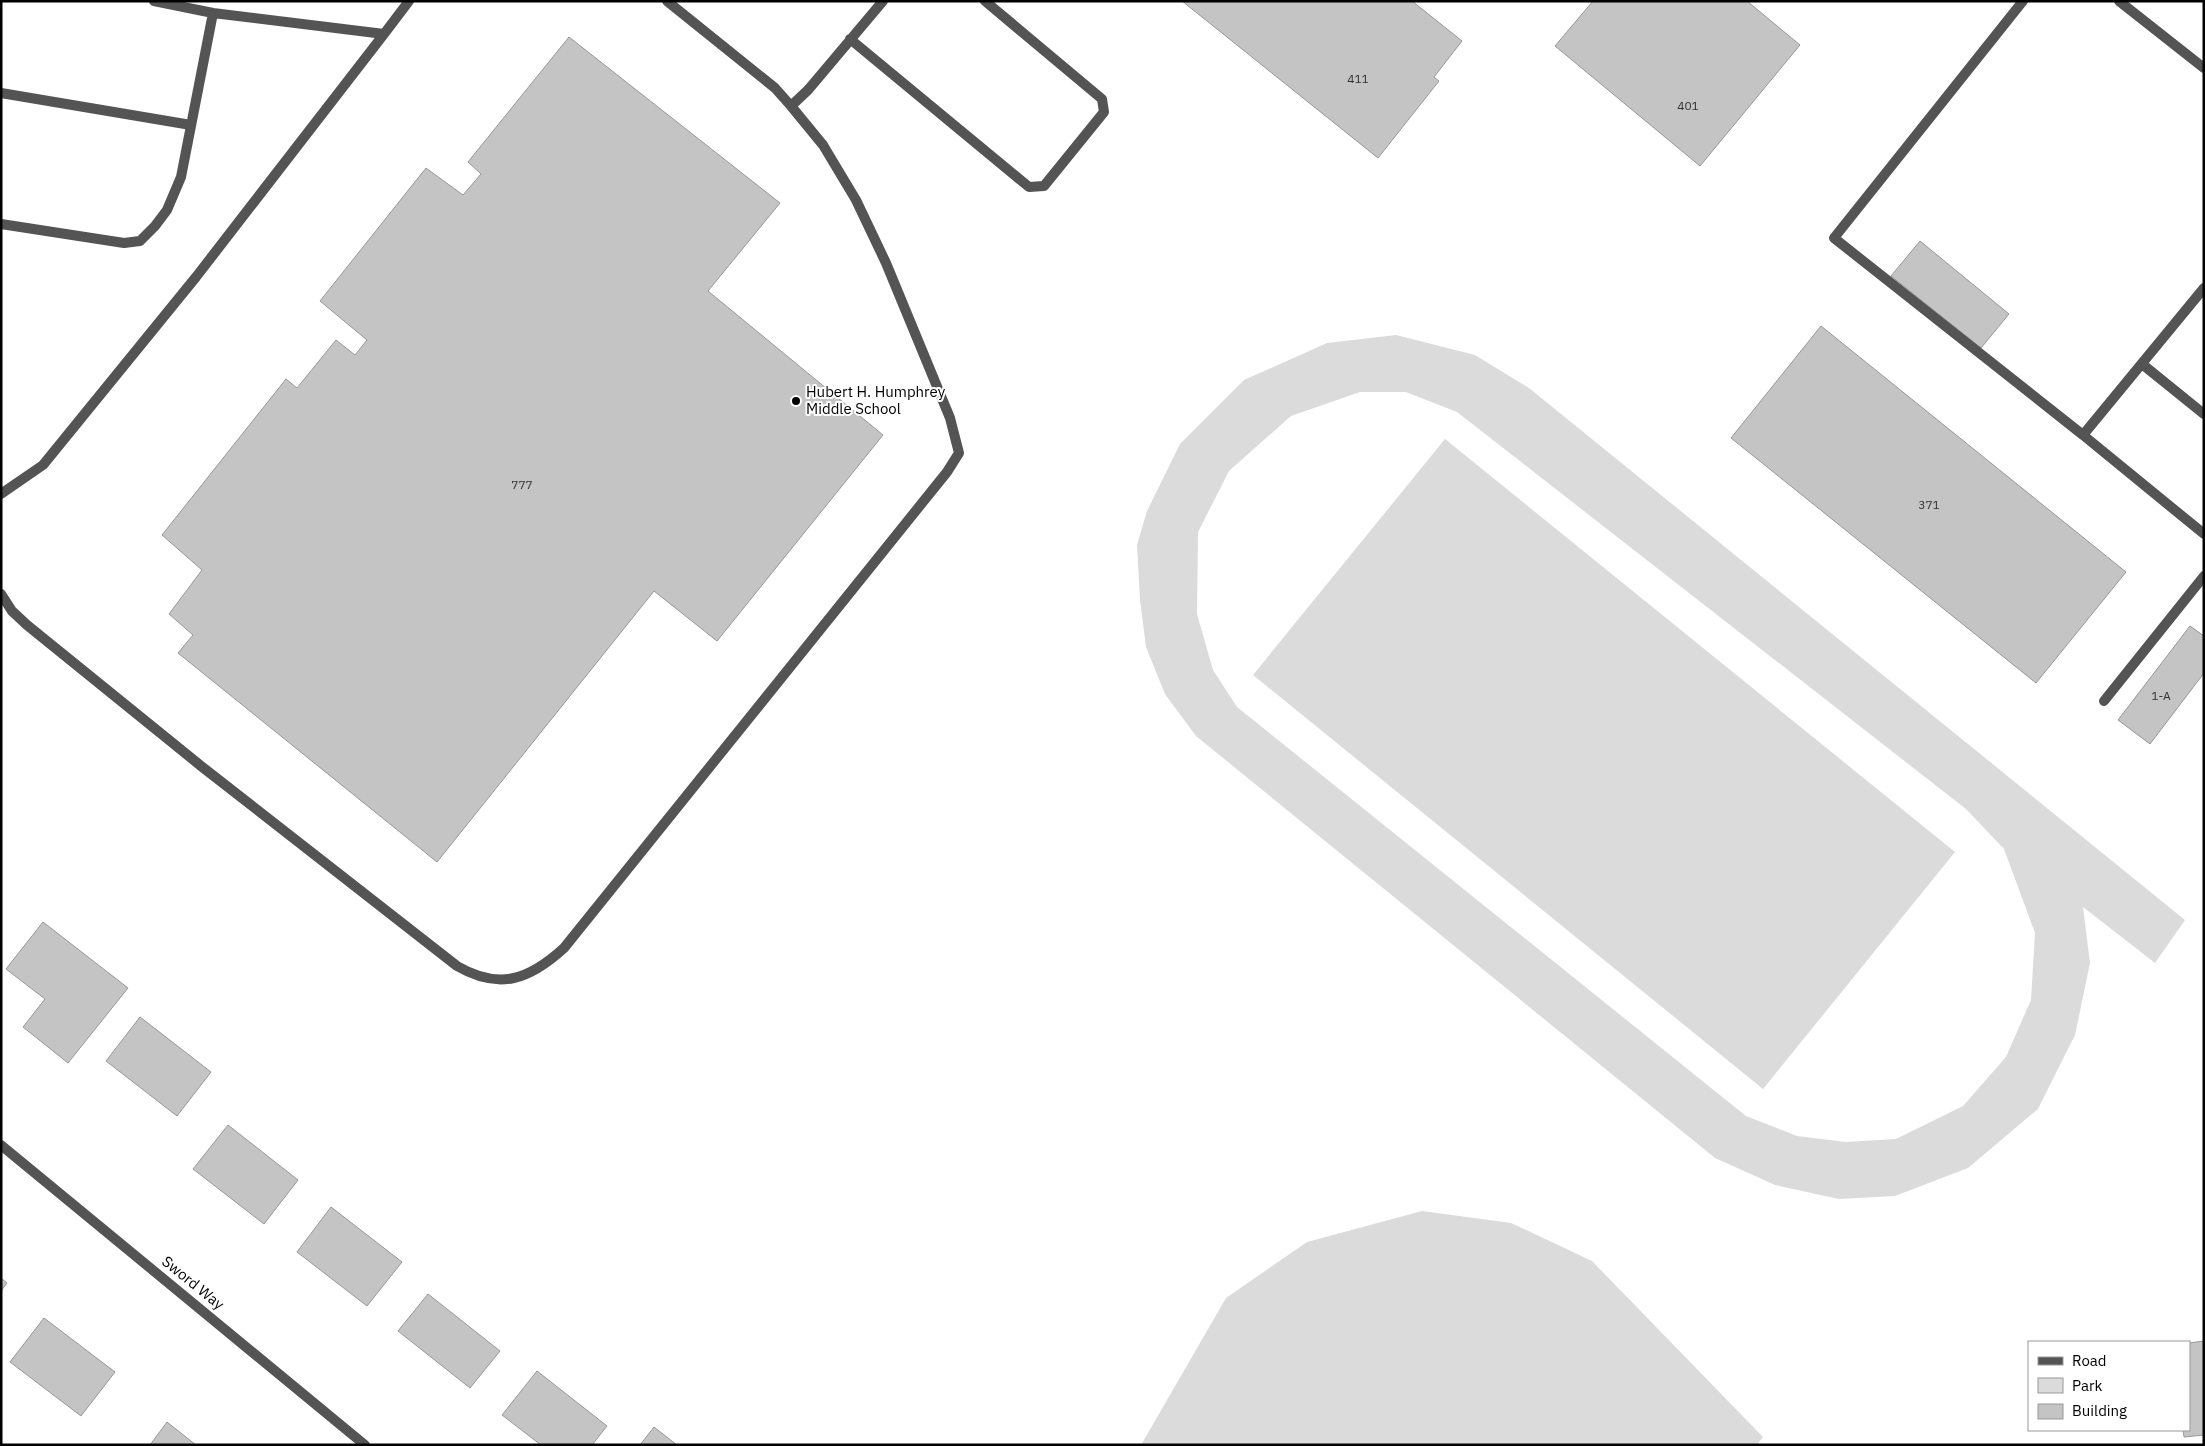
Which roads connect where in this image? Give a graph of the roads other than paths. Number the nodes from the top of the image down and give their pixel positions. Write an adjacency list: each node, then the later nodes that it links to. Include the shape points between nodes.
1 (154, 1): 8 (street)
2 (410, 1): 9 (street)
3 (667, 1): 13 (street, via 775,88)
4 (883, 1): 10 (street)
5 (985, 1): 10 (street, via 1102,99 1104,112 1044,186 1029,187)
6 (2023, 1): 19 (street, via 1834,238)
7 (2119, 1): 11 (street)
8 (213, 13): 9 (street); 14 (street)
9 (384, 34): 20 (street, via 196,277 43,465)
10 (850, 39): 13 (street)
11 (2204, 68)
12 (1, 93): 14 (street)
13 (791, 106): 23 (street, via 824,145 856,200 886,263 950,418 959,453 576,932 547,963 530,974 497,980 482,978 457,966 27,625)
14 (191, 125): 15 (street, via 181,177 174,193 155,226 140,241 124,243)
15 (1, 224)
16 (2204, 288): 17 (street)
17 (2142, 364): 18 (street); 19 (street)
18 (2204, 414)
19 (2083, 436): 21 (street)
20 (1, 494)
21 (2204, 534)
22 (2204, 576): 24 (street)
23 (1, 594)
24 (2104, 701)
25 (1, 1145): 26 (street, Sword Way)
26 (365, 1445)

